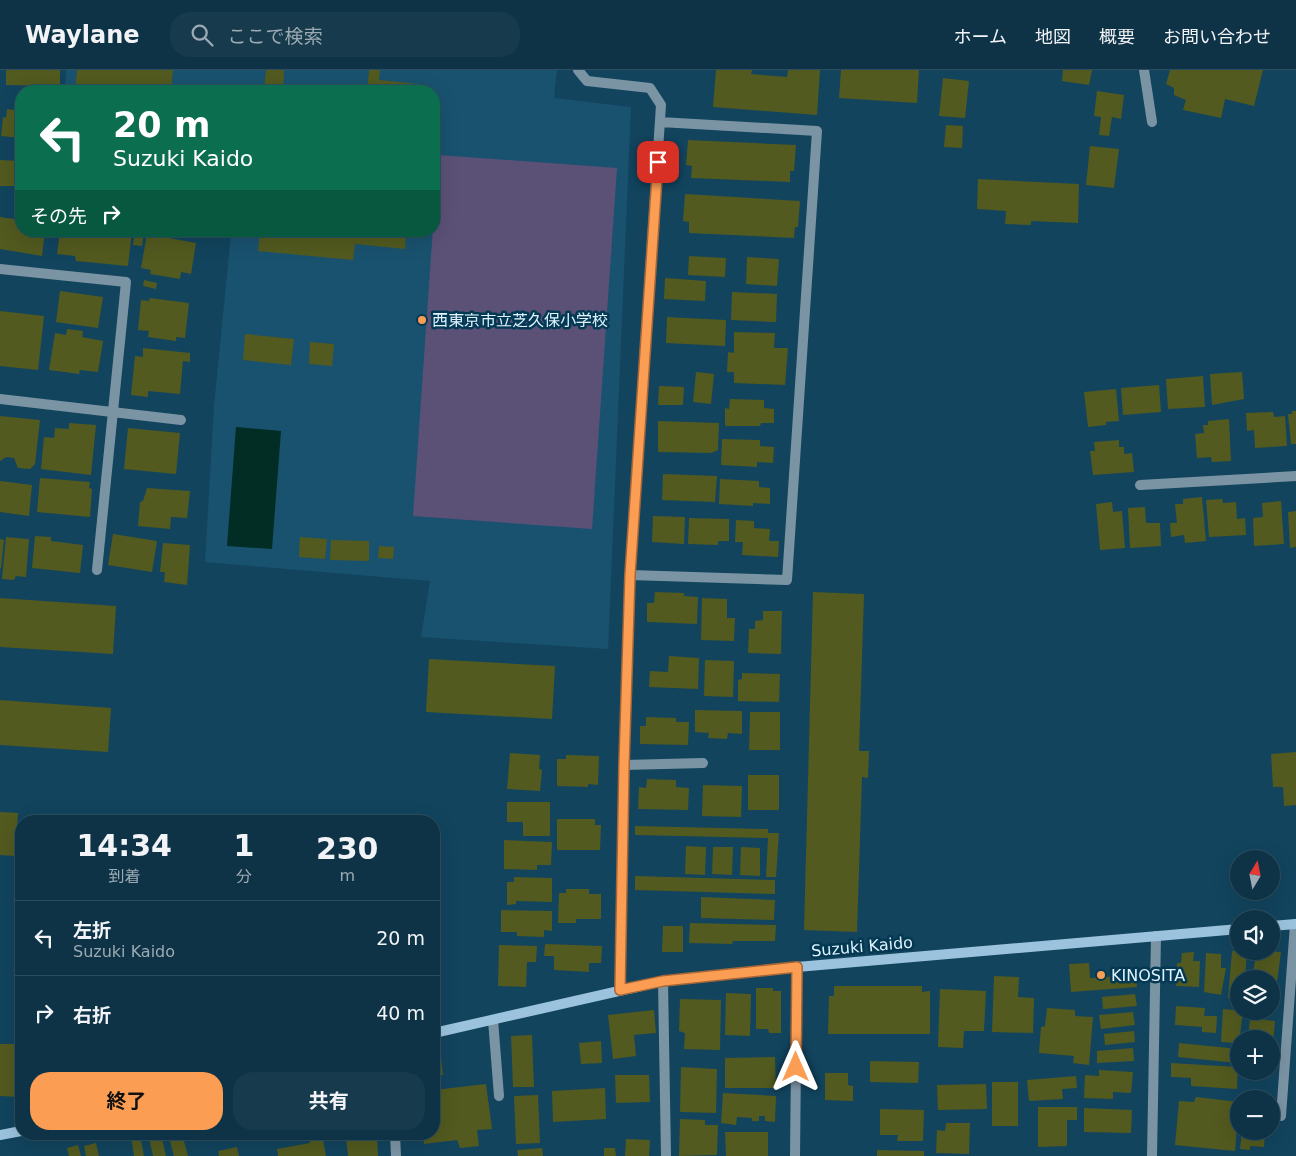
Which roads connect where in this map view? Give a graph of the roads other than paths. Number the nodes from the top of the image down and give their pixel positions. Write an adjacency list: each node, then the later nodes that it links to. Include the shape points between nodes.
1 (578, 70): 3 (street, via 587,81 650,88 661,105)
2 (1144, 70): 4 (street)
3 (660, 122): 12 (street); 12 (street, via 817,131 787,580)
4 (1152, 122)
5 (0, 269): 7 (street, via 126,282)
6 (0, 399): 7 (street)
7 (115, 411): 8 (street); 11 (street)
8 (180, 420)
9 (1296, 476): 10 (street)
10 (1140, 485)
11 (97, 570)
12 (630, 575): 14 (street)
13 (703, 763): 14 (street)
14 (624, 765): 21 (street)
15 (1295, 924): 16 (main road); 25 (street)
16 (1280, 925)
17 (1230, 930): 18 (main road, Suzuki Kaido)
18 (1156, 936): 19 (main road, Suzuki Kaido); 32 (street)
19 (797, 967): 20 (main road, Suzuki Kaido); 31 (street)
20 (663, 981): 21 (main road, Suzuki Kaido); 30 (street)
21 (620, 990): 22 (main road, Suzuki Kaido)
22 (494, 1020): 23 (main road, Suzuki Kaido); 24 (street)
23 (440, 1032)
24 (499, 1096)
25 (1281, 1116)
26 (15, 1132): 27 (main road)
27 (0, 1135)
28 (395, 1140): 29 (street)
29 (396, 1156)
30 (666, 1156)
31 (795, 1156)
32 (1152, 1156)

